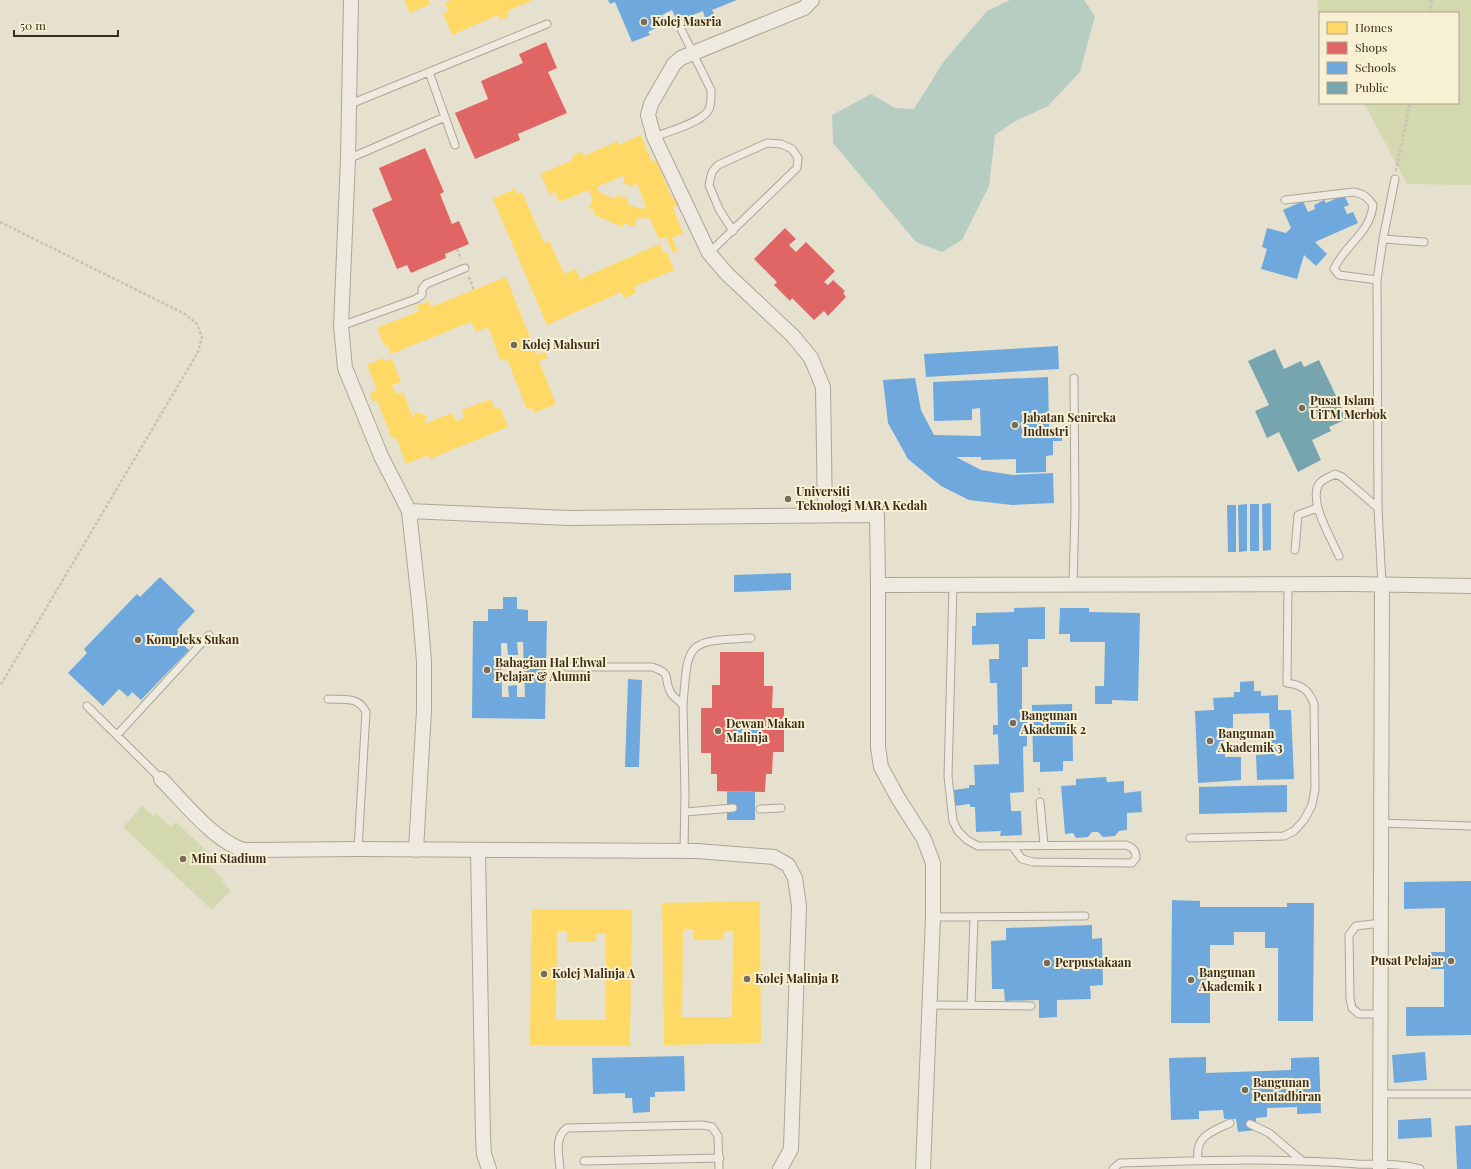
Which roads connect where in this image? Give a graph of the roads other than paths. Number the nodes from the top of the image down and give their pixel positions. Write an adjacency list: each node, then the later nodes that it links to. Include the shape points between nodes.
1 (351, 0): 7 (street)
2 (812, 0): 5 (street, via 804,8)
3 (547, 24): 6 (lane)
4 (680, 29): 5 (lane)
5 (693, 53): 9 (street, via 674,64 651,104 648,116); 9 (lane, via 711,90 712,100 708,111 699,119)
6 (429, 72): 7 (lane); 8 (lane)
7 (348, 105): 11 (street)
8 (445, 117): 10 (lane); 11 (lane)
9 (654, 137): 17 (street)
10 (455, 145)
11 (348, 159): 20 (street)
12 (1394, 179): 15 (lane)
13 (1285, 200): 19 (lane, via 1354,192 1370,199 1373,205 1369,224 1343,253 1334,269 1339,275)
14 (733, 231): 14 (lane, via 797,168 798,158 792,149 767,142 726,160 712,172 709,185 719,209); 17 (lane)
15 (1383, 239): 16 (lane); 19 (lane)
16 (1424, 242)
17 (709, 253): 25 (street, via 727,274 793,336 811,358 823,387)
18 (465, 268): 20 (lane, via 426,284 422,289 422,296 416,300)
19 (1377, 280): 23 (lane)
20 (341, 326): 24 (street, via 346,368 380,456)
21 (1074, 378): 29 (lane, via 1075,512)
22 (1317, 508): 23 (lane, via 1316,490 1320,482 1335,474); 26 (lane, via 1298,515); 27 (lane)
23 (1378, 508): 31 (lane)
24 (409, 511): 25 (street, via 568,518); 53 (street, via 424,662 424,710)
25 (824, 515): 28 (street, via 877,515)
26 (1296, 550)
27 (1339, 556)
28 (878, 585): 32 (street); 57 (street, via 881,767 924,839 933,863)
29 (1072, 585): 30 (street); 32 (street)
30 (1288, 585): 31 (street); 49 (lane, via 1287,683 1304,688 1314,704 1315,789 1312,805 1304,820 1294,831 1284,836)
31 (1382, 585): 33 (street); 47 (street)
32 (953, 586): 51 (lane, via 948,776 953,821 958,831 978,846)
33 (1471, 586)
34 (209, 635): 40 (lane)
35 (751, 638): 38 (lane, via 715,640 697,645 688,658)
36 (566, 667): 38 (lane, via 652,667 664,672 668,678 670,691)
37 (328, 699): 52 (lane, via 357,701 362,703 366,712)
38 (684, 705): 46 (lane)
39 (87, 706): 40 (lane)
40 (117, 735): 41 (lane)
41 (161, 779): 52 (street, via 218,836 233,847 244,850)
42 (1040, 802): 50 (lane)
43 (733, 808): 46 (lane)
44 (760, 808): 45 (lane)
45 (782, 808)
46 (685, 812): 55 (lane)
47 (1381, 823): 48 (lane); 59 (street)
48 (1471, 826)
49 (1190, 838)
50 (1044, 845): 51 (lane); 51 (lane, via 1126,846 1133,848 1136,858 1132,863 1033,862 1022,859)
51 (1012, 846)
52 (358, 849): 53 (street)
53 (416, 850): 54 (street)
54 (478, 850): 55 (street); 73 (street, via 483,1137 484,1154)
55 (684, 851): 76 (street, via 774,857 788,865 795,878 799,906 791,1149)
56 (1085, 916): 58 (lane)
57 (933, 917): 58 (lane); 60 (street)
58 (974, 918): 61 (lane)
59 (1381, 923): 63 (street); 63 (lane, via 1356,926 1349,935 1352,1008 1359,1014)
60 (930, 1005): 61 (lane); 77 (street)
61 (971, 1005): 62 (lane)
62 (1031, 1006)
63 (1380, 1014): 64 (street)
64 (1380, 1094): 65 (lane); 72 (street)
65 (1471, 1094)
66 (1230, 1123): 69 (lane, via 1200,1140 1197,1148)
67 (1250, 1124): 70 (lane, via 1269,1133)
68 (720, 1158): 71 (lane); 74 (lane, via 718,1136 712,1127 703,1125 567,1128 561,1132 558,1140); 75 (lane)
69 (1198, 1160): 70 (lane); 78 (lane, via 1120,1163)
70 (1300, 1160): 72 (lane)
71 (584, 1161)
72 (1380, 1167): 79 (lane, via 1407,1165)
73 (489, 1169)
74 (560, 1169)
75 (719, 1169)
76 (780, 1169)
77 (923, 1169)
78 (1113, 1169)
79 (1420, 1169)

